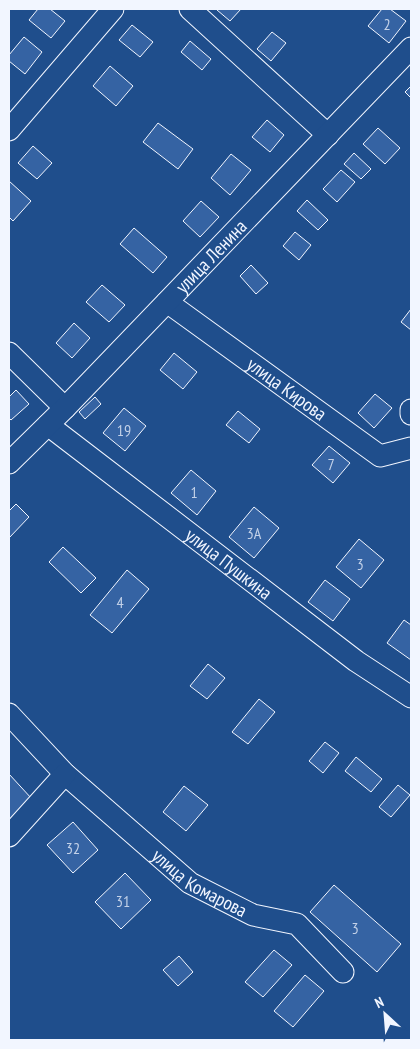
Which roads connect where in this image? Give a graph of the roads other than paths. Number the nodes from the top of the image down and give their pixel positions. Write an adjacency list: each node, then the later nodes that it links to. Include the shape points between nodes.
1 (113, 9): 4 (street)
2 (190, 9): 5 (street)
3 (411, 48): 5 (street, улица Ленина)
4 (9, 130)
5 (328, 135): 6 (street, улица Ленина)
6 (167, 302): 8 (street, улица Ленина); 12 (street, улица Кирова, via 380,456)
7 (9, 353): 8 (street)
8 (65, 408): 11 (street, улица Ленина)
9 (411, 410): 10 (street)
10 (411, 414)
11 (48, 424): 13 (street, улица Ленина); 14 (street, улица Пушкина, via 356,662)
12 (411, 448)
13 (9, 463)
14 (411, 697)
15 (9, 714): 16 (street, улица Комарова)
16 (65, 774): 17 (street); 18 (street, улица Комарова, via 190,883 253,915 297,924)
17 (9, 836)
18 (343, 972)

